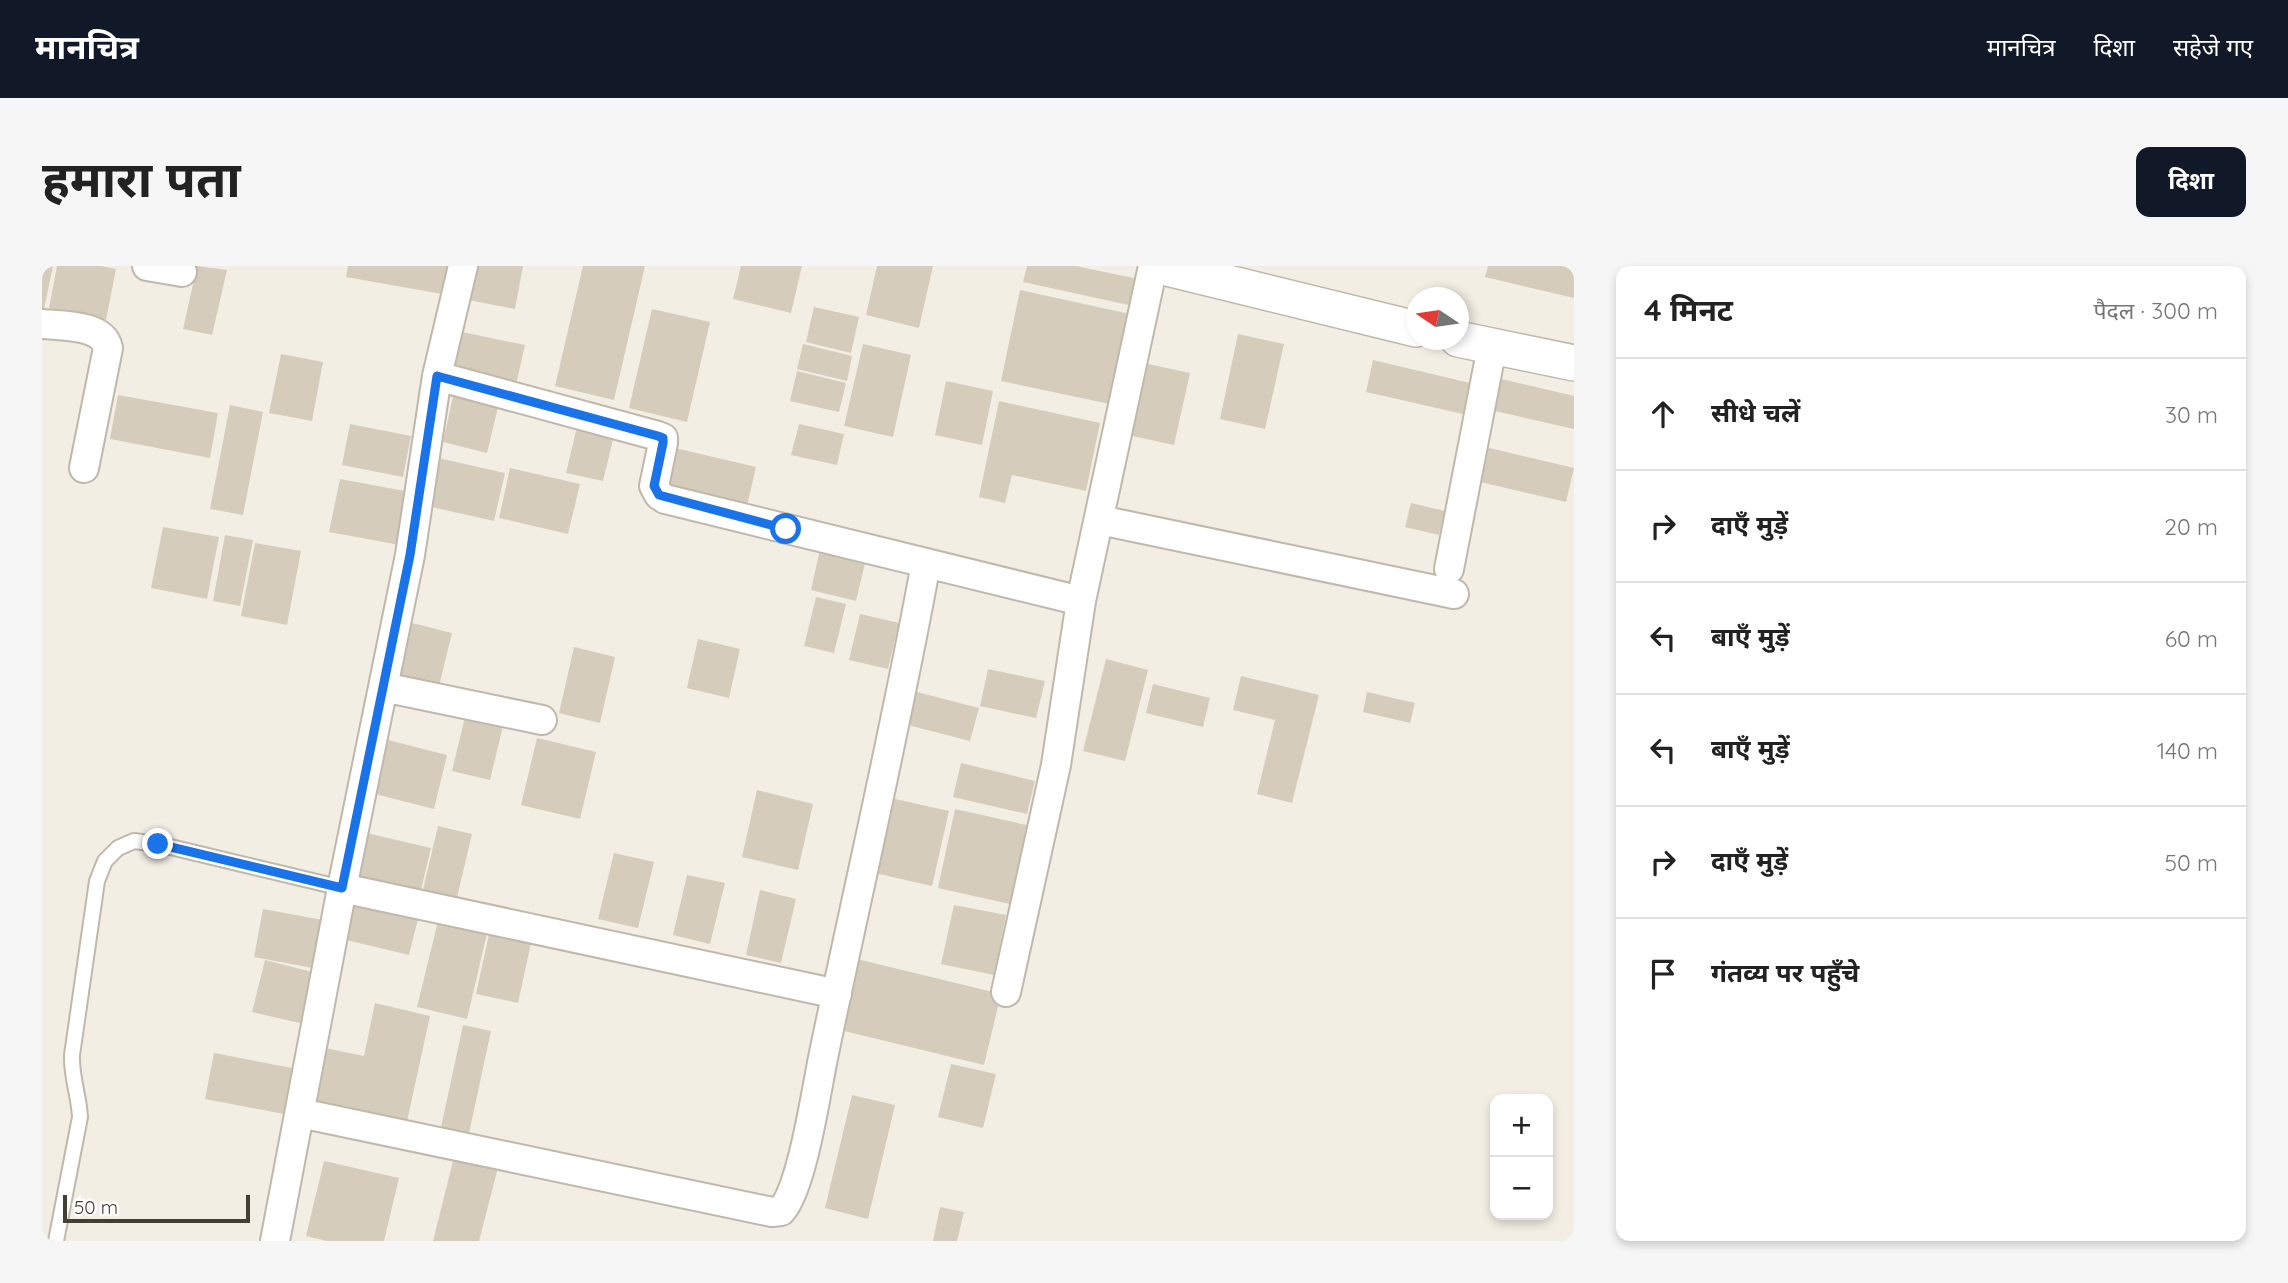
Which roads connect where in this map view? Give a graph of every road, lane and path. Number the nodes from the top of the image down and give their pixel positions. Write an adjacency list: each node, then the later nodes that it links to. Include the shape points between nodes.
1 (147, 266): 4 (street)
2 (463, 266): 10 (street)
3 (1156, 266): 6 (street); 12 (street)
4 (182, 272)
5 (42, 324): 11 (street, via 86,329 106,340)
6 (1406, 327)
7 (1469, 342): 8 (street)
8 (1492, 347): 9 (street); 12 (street, via 1451,582)
9 (1574, 363)
10 (437, 376): 13 (street, via 663,438 654,486 665,499); 15 (street, via 410,555)
11 (84, 468)
12 (1100, 520): 14 (street)
13 (926, 563): 14 (street); 19 (street)
14 (1081, 601): 18 (street, via 1056,765)
15 (383, 687): 16 (street); 17 (street)
16 (542, 720)
17 (342, 888): 19 (street); 20 (street); 21 (lane, via 134,841 105,861 93,897 72,1055 80,1117)
18 (1006, 992)
19 (837, 994): 20 (street, via 807,1139 791,1196 781,1211)
20 (300, 1113): 22 (street)
21 (56, 1241)
22 (275, 1241)

